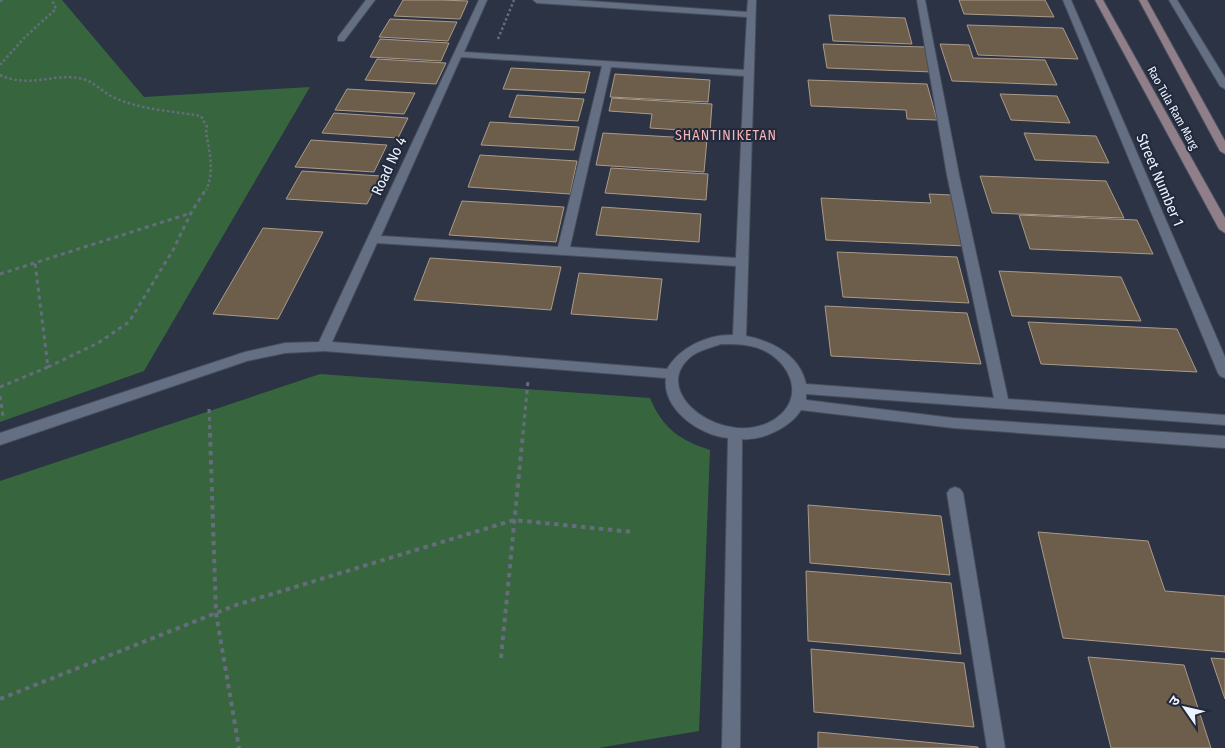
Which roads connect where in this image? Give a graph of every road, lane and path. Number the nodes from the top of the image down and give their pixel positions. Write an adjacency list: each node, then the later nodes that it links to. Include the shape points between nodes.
1 (52, 0): 15 (path, via 56,9)
2 (371, 0): 13 (street)
3 (483, 0): 14 (street, Road No 4)
4 (538, 0): 11 (street)
5 (752, 0): 12 (street)
6 (921, 0): 36 (street, via 952,175)
7 (1067, 0): 32 (street, Street Number 1)
8 (1099, 0): 22 (main road, Rao Tula Ram Marg)
9 (1143, 0): 20 (main road, Rao Tula Ram Marg)
10 (1173, 0): 19 (street)
11 (619, 3): 12 (street)
12 (751, 15): 17 (street)
13 (341, 39)
14 (457, 54): 16 (street); 23 (street, Road No 4)
15 (0, 64)
16 (607, 64): 17 (street); 24 (street)
17 (749, 73): 25 (street)
18 (0, 74): 21 (path, via 8,80 20,82 88,80 115,98 201,116 207,127 204,133 208,143 211,182)
19 (1225, 86)
20 (1225, 151)
21 (192, 213): 26 (path); 31 (path, via 129,322 98,343)
22 (1225, 229)
23 (372, 239): 24 (street); 29 (street, Road No 4)
24 (563, 251): 25 (street)
25 (742, 262): 28 (street)
26 (36, 263): 27 (path); 31 (path)
27 (0, 274)
28 (739, 339): 33 (street, via 703,343 678,362); 35 (street, via 758,343 782,356 798,375)
29 (324, 346): 30 (street); 42 (street, via 285,348 245,358)
30 (530, 362): 33 (street); 45 (path)
31 (48, 367): 34 (path)
32 (1225, 373)
33 (672, 374): 40 (street, via 672,390 679,406 693,419 713,429)
34 (0, 387)
35 (800, 396): 36 (street); 40 (street, via 789,416 775,426 756,432); 41 (street, via 954,423)
36 (1002, 404): 38 (street)
37 (209, 409): 47 (path)
38 (1106, 412): 39 (street); 41 (street)
39 (1225, 420)
40 (736, 433): 51 (street)
41 (1114, 434): 43 (street)
42 (0, 439)
43 (1225, 442)
44 (955, 492): 52 (street)
45 (514, 520): 46 (path); 47 (path); 48 (path)
46 (632, 532)
47 (216, 613): 49 (path); 50 (path)
48 (500, 658)
49 (0, 699)
50 (239, 748)
51 (731, 748)
52 (996, 748)

